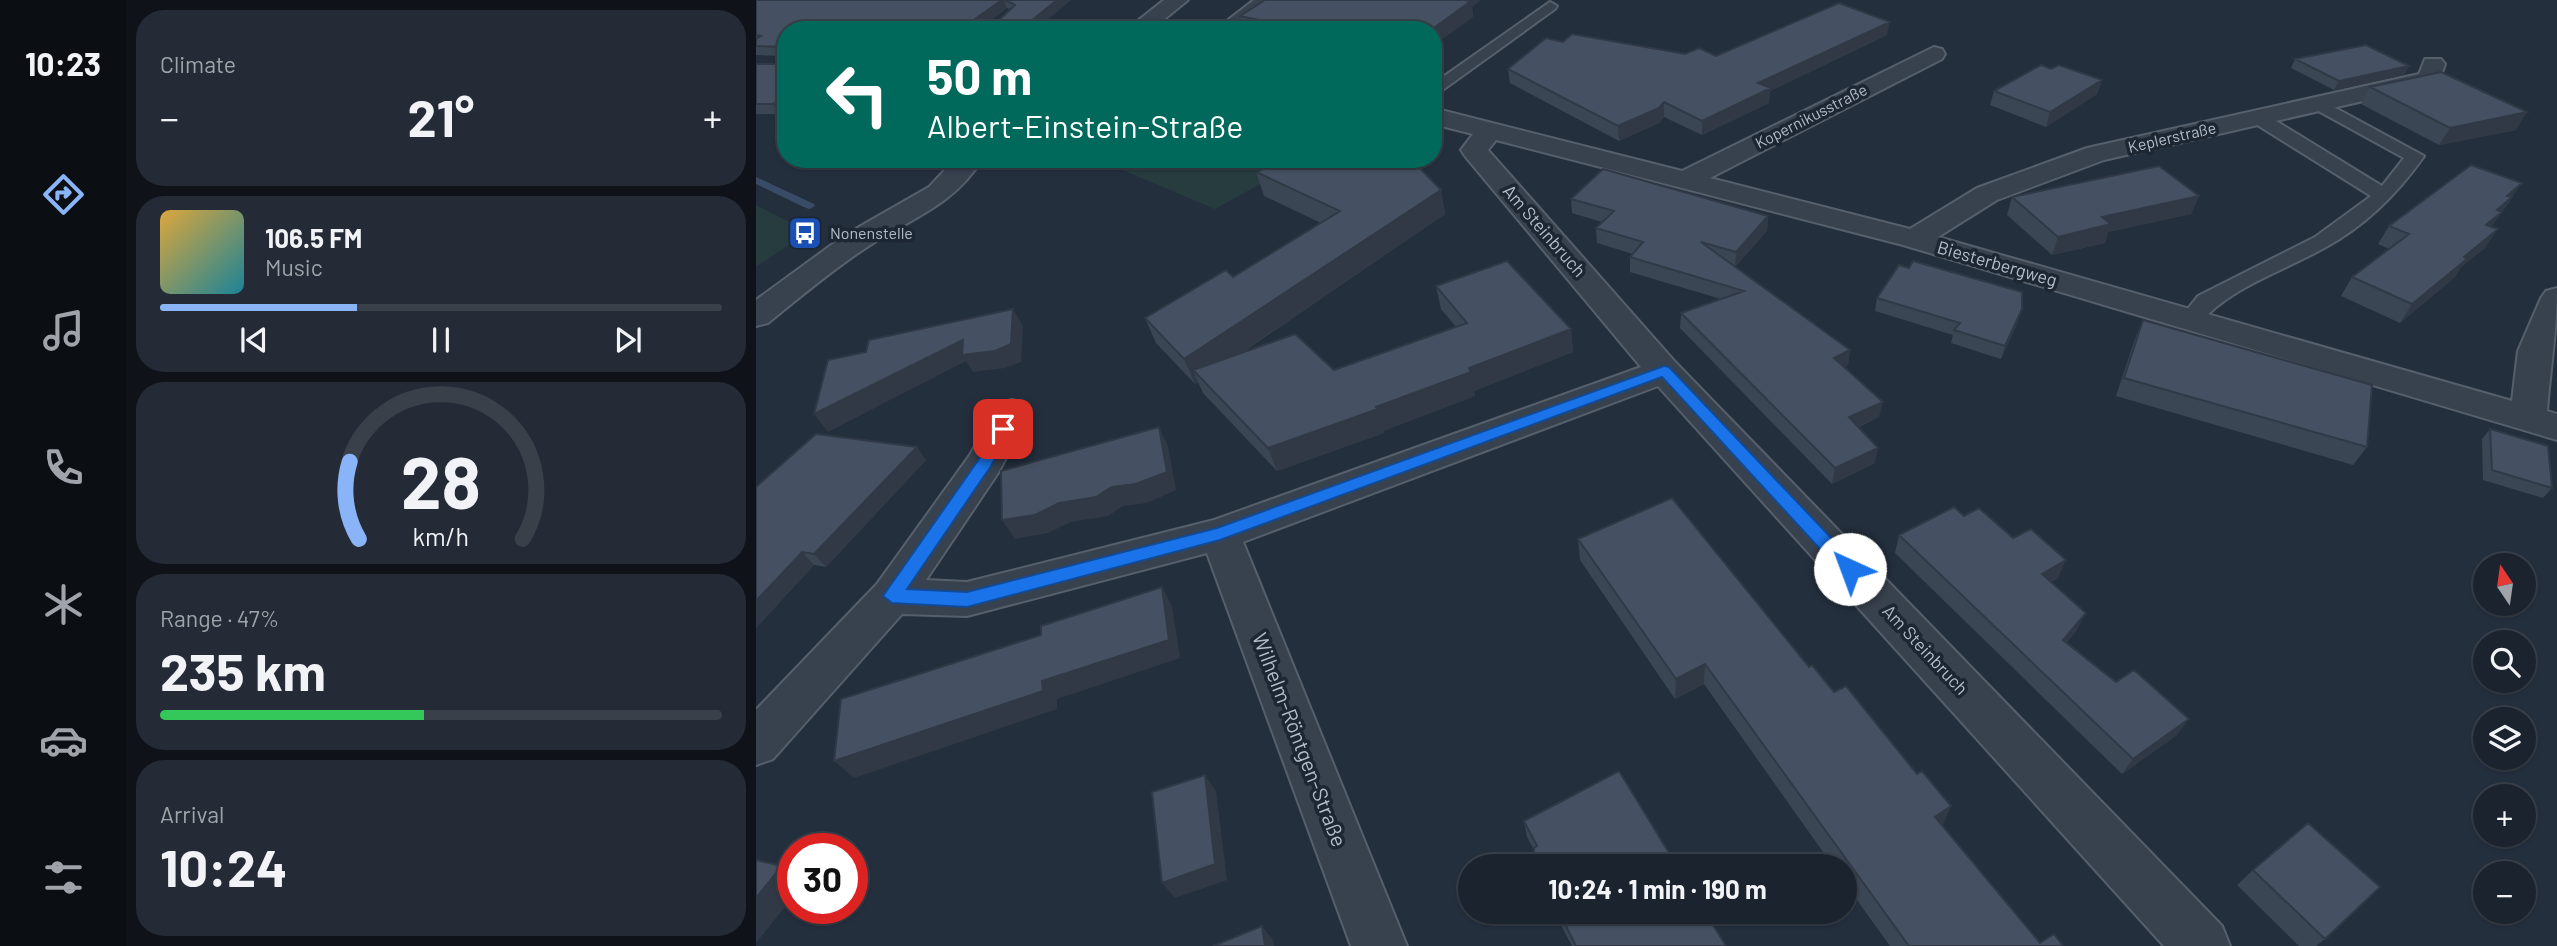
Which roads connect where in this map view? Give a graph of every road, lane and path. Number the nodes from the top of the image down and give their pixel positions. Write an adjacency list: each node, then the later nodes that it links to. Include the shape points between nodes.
1 (1177, 0): 4 (street)
2 (1263, 0): 5 (lane)
3 (1550, 6): 8 (lane)
4 (1149, 21)
5 (1234, 21)
6 (1934, 54): 15 (street, Kopernikusstraße)
7 (2433, 64): 9 (street, Keplerstraße, via 2430,79)
8 (1442, 86)
9 (2319, 104): 10 (street, Keplerstraße); 16 (lane, via 2415,156)
10 (2257, 117): 16 (lane); 18 (street, Keplerstraße, via 2096,154 1987,194)
11 (1442, 118): 12 (street, Biesterbergweg)
12 (1490, 130): 15 (street, Biesterbergweg); 22 (street, Am Steinbruch, via 1475,150)
13 (943, 168): 17 (street, via 886,209)
14 (965, 168): 17 (street, via 925,202)
15 (1688, 179): 18 (street, Biesterbergweg)
16 (2384, 196): 21 (lane, via 2322,241 2206,301)
17 (870, 232): 20 (street)
18 (1914, 239): 21 (street, Biesterbergweg)
19 (2557, 298): 24 (street, via 2535,352)
20 (756, 316)
21 (2190, 320): 24 (street, Biesterbergweg)
22 (1664, 371): 25 (street); 29 (street, Am Steinbruch)
23 (1012, 412): 26 (street, via 985,463)
24 (2543, 423)
25 (1220, 534): 26 (street, via 967,599); 28 (street, Wilhelm-Röntgen-Straße)
26 (892, 596): 27 (street)
27 (756, 744)
28 (1379, 946)
29 (2202, 946)

